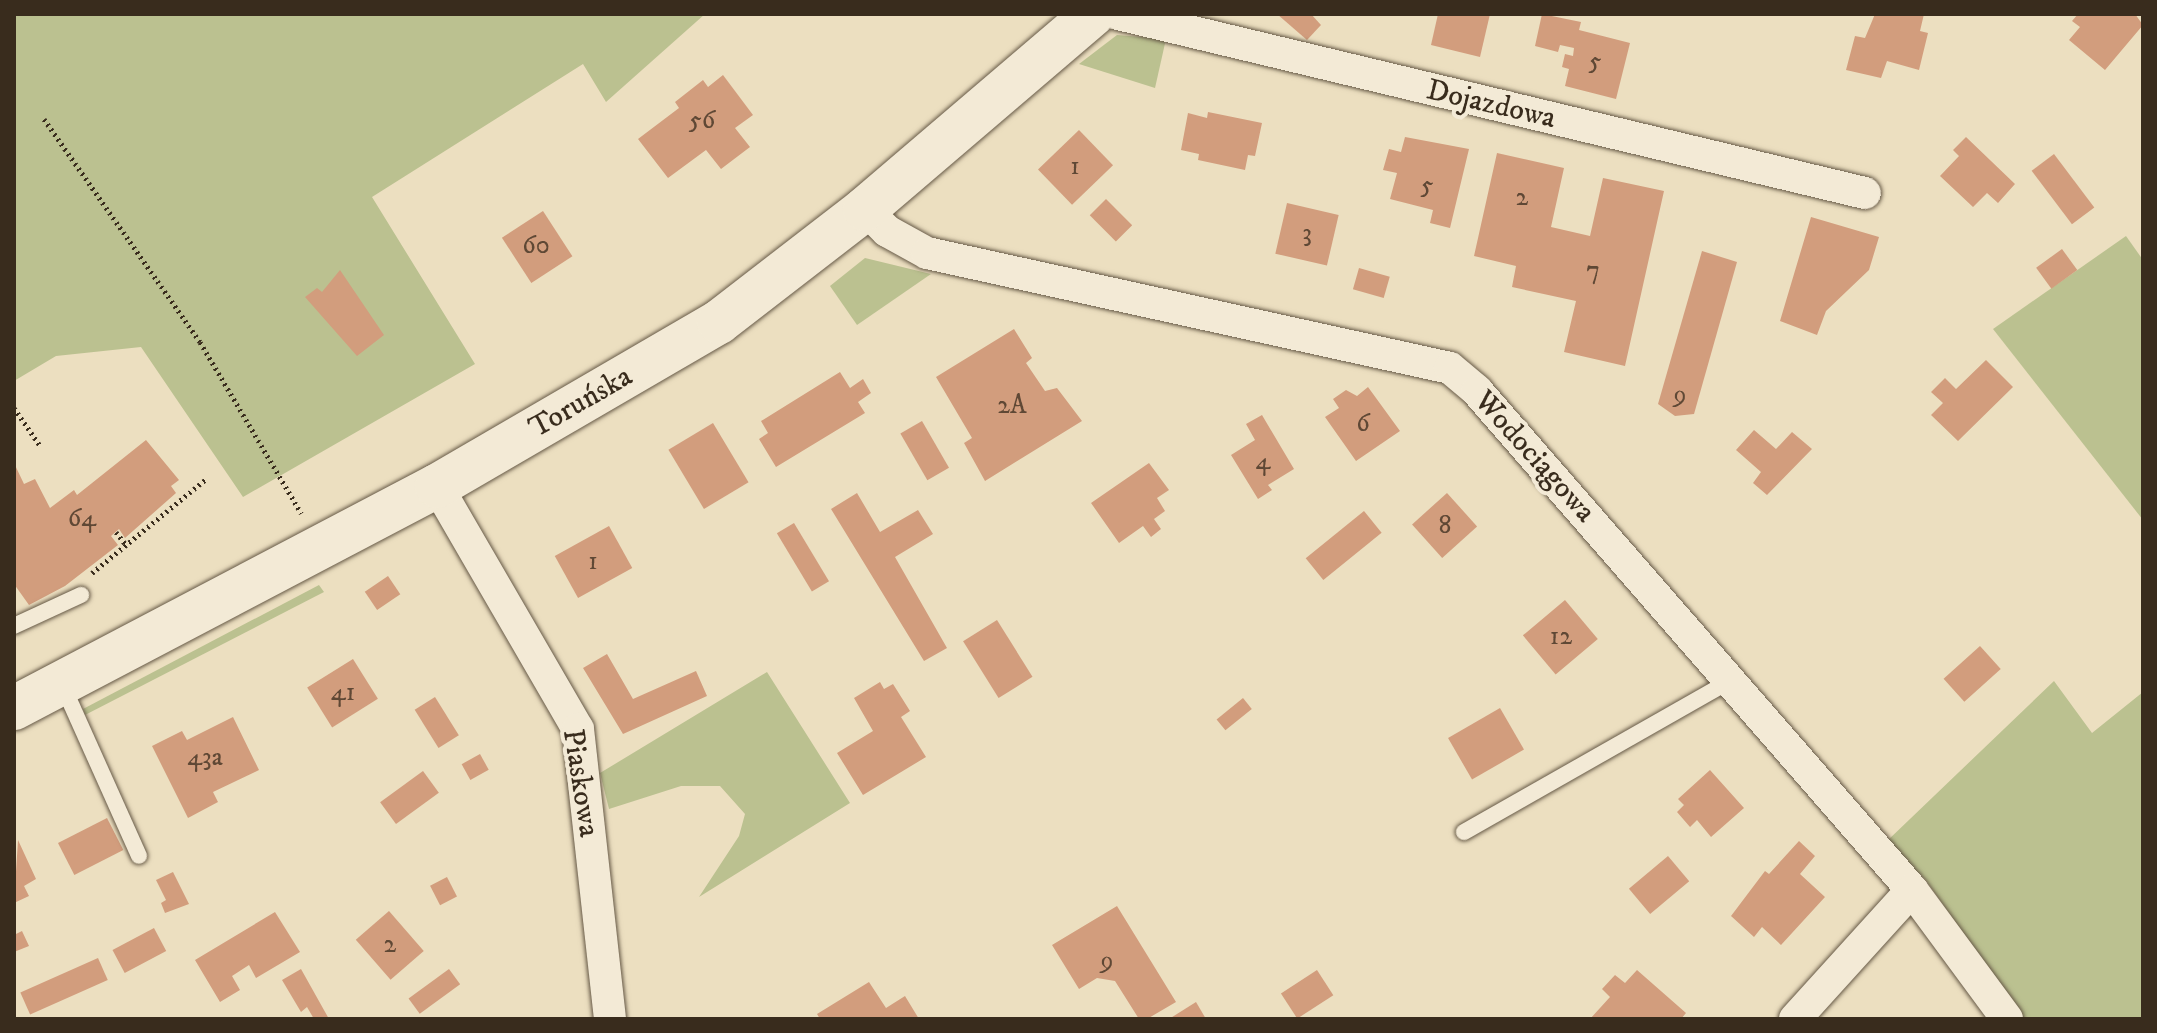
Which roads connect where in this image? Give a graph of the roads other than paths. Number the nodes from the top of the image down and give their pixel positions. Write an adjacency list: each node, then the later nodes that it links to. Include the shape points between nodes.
1 (1093, 14): 4 (main road, Toruńska)
2 (1118, 14): 3 (street, Dojazdowa)
3 (1865, 193)
4 (865, 209): 5 (main road, Toruńska, via 719,322); 8 (street, Wodociągowa, via 887,231 927,253 1450,368 1477,391)
5 (437, 486): 9 (main road, Toruńska); 14 (street, Piaskowa, via 578,729)
6 (81, 595): 7 (lane)
7 (14, 626)
8 (1730, 681): 11 (lane); 13 (street, Wodociągowa)
9 (62, 684): 10 (main road, Toruńska); 12 (lane)
10 (14, 708)
11 (1464, 832)
12 (139, 856)
13 (1912, 890): 15 (street); 16 (street, Wodociągowa)
14 (610, 1019)
15 (1795, 1019)
16 (2007, 1019)

